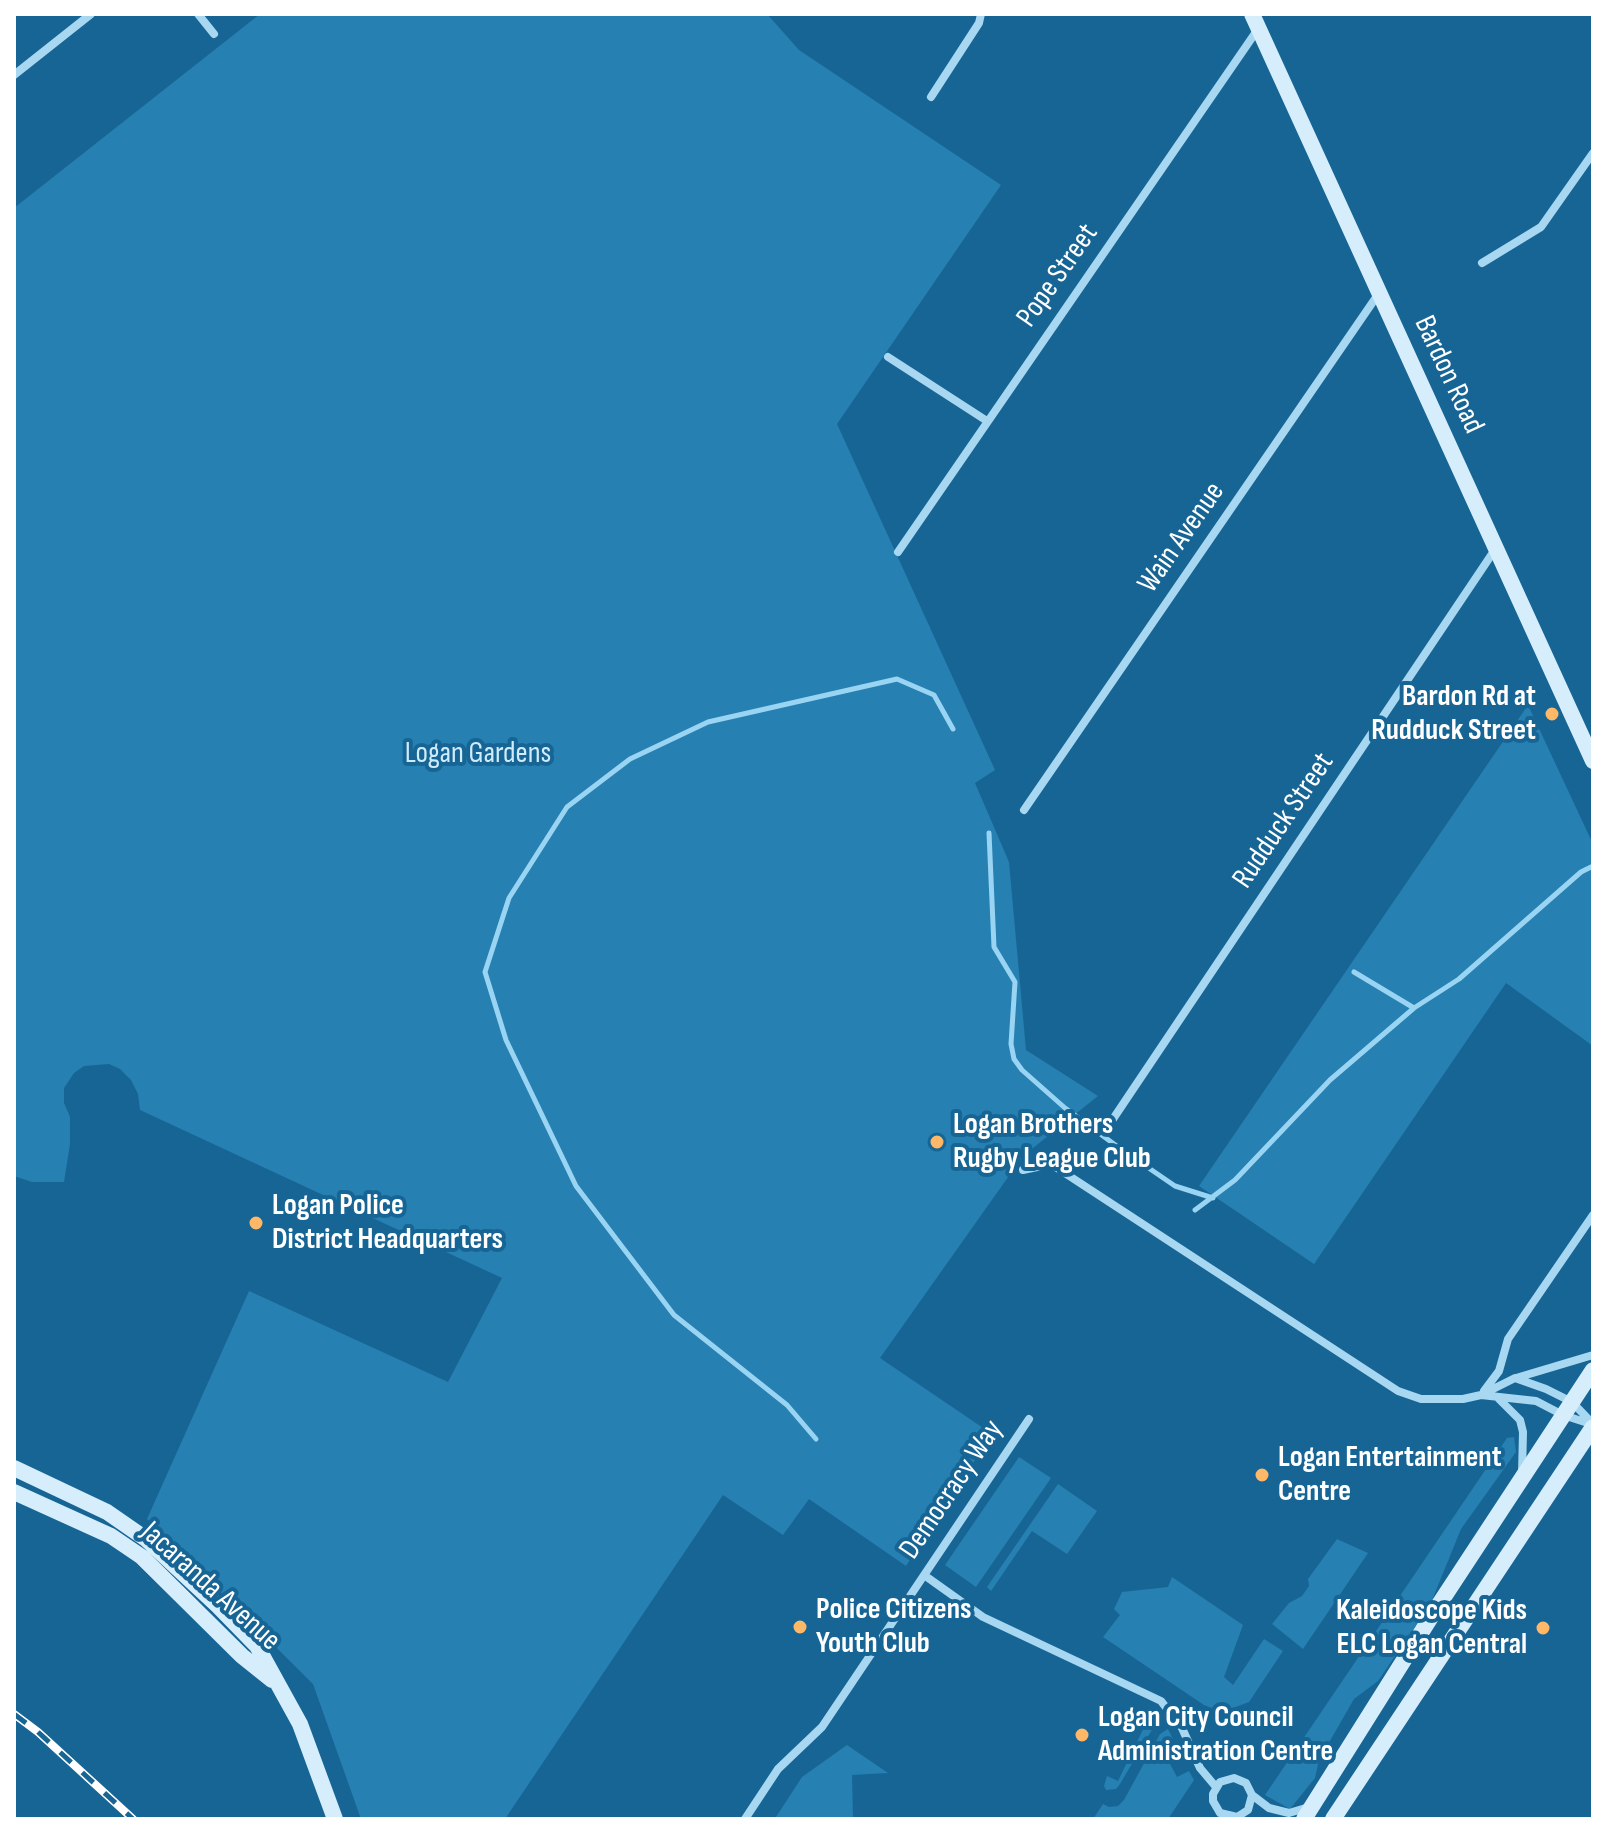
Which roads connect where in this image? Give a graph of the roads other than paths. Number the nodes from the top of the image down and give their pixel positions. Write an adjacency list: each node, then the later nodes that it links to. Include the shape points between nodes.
1 (91, 14): 6 (street)
2 (198, 14): 5 (street)
3 (981, 14): 7 (street)
4 (1255, 21): 10 (street, Bardon Road); 12 (street, Pope Street)
5 (214, 34)
6 (14, 75)
7 (931, 97)
8 (1593, 153): 9 (street, via 1541,227)
9 (1482, 263)
10 (1379, 293): 13 (street, Bardon Road); 16 (street, Wain Avenue)
11 (888, 357): 12 (street)
12 (987, 421): 14 (street, Pope Street)
13 (1497, 547): 15 (street, Bardon Road); 17 (street, Rudduck Street)
14 (898, 552)
15 (1593, 761)
16 (1024, 810)
17 (1111, 1122)
18 (1023, 1170): 23 (street, via 1051,1164 1398,1391 1444,1401)
19 (1593, 1215): 23 (street, via 1508,1339 1499,1371)
20 (1593, 1355): 22 (street)
21 (1593, 1370): 25 (street)
22 (1515, 1378): 23 (street); 25 (street, via 1546,1389)
23 (1481, 1395): 24 (street)
24 (1497, 1397): 25 (street); 29 (street, via 1521,1424)
25 (1568, 1409): 27 (street); 27 (street); 29 (street)
26 (1029, 1419): 31 (street, Democracy Way)
27 (1593, 1425): 39 (street)
28 (14, 1468): 32 (street, Jacaranda Avenue, via 107,1512 146,1539 257,1646)
29 (1522, 1478): 35 (street)
30 (14, 1492): 32 (street, Jacaranda Avenue, via 100,1531 142,1557)
31 (924, 1575): 33 (street, via 983,1617 1161,1701); 38 (street, Democracy Way, via 822,1727 778,1769)
32 (279, 1687): 37 (street, Jacaranda Avenue, via 300,1724)
33 (1216, 1787): 34 (street, via 1234,1778 1246,1783); 36 (street, via 1215,1809)
34 (1252, 1795): 35 (street, via 1269,1808); 36 (street, via 1248,1810)
35 (1308, 1812)
36 (1233, 1818)
37 (335, 1819)
38 (745, 1819)
39 (1333, 1819)

